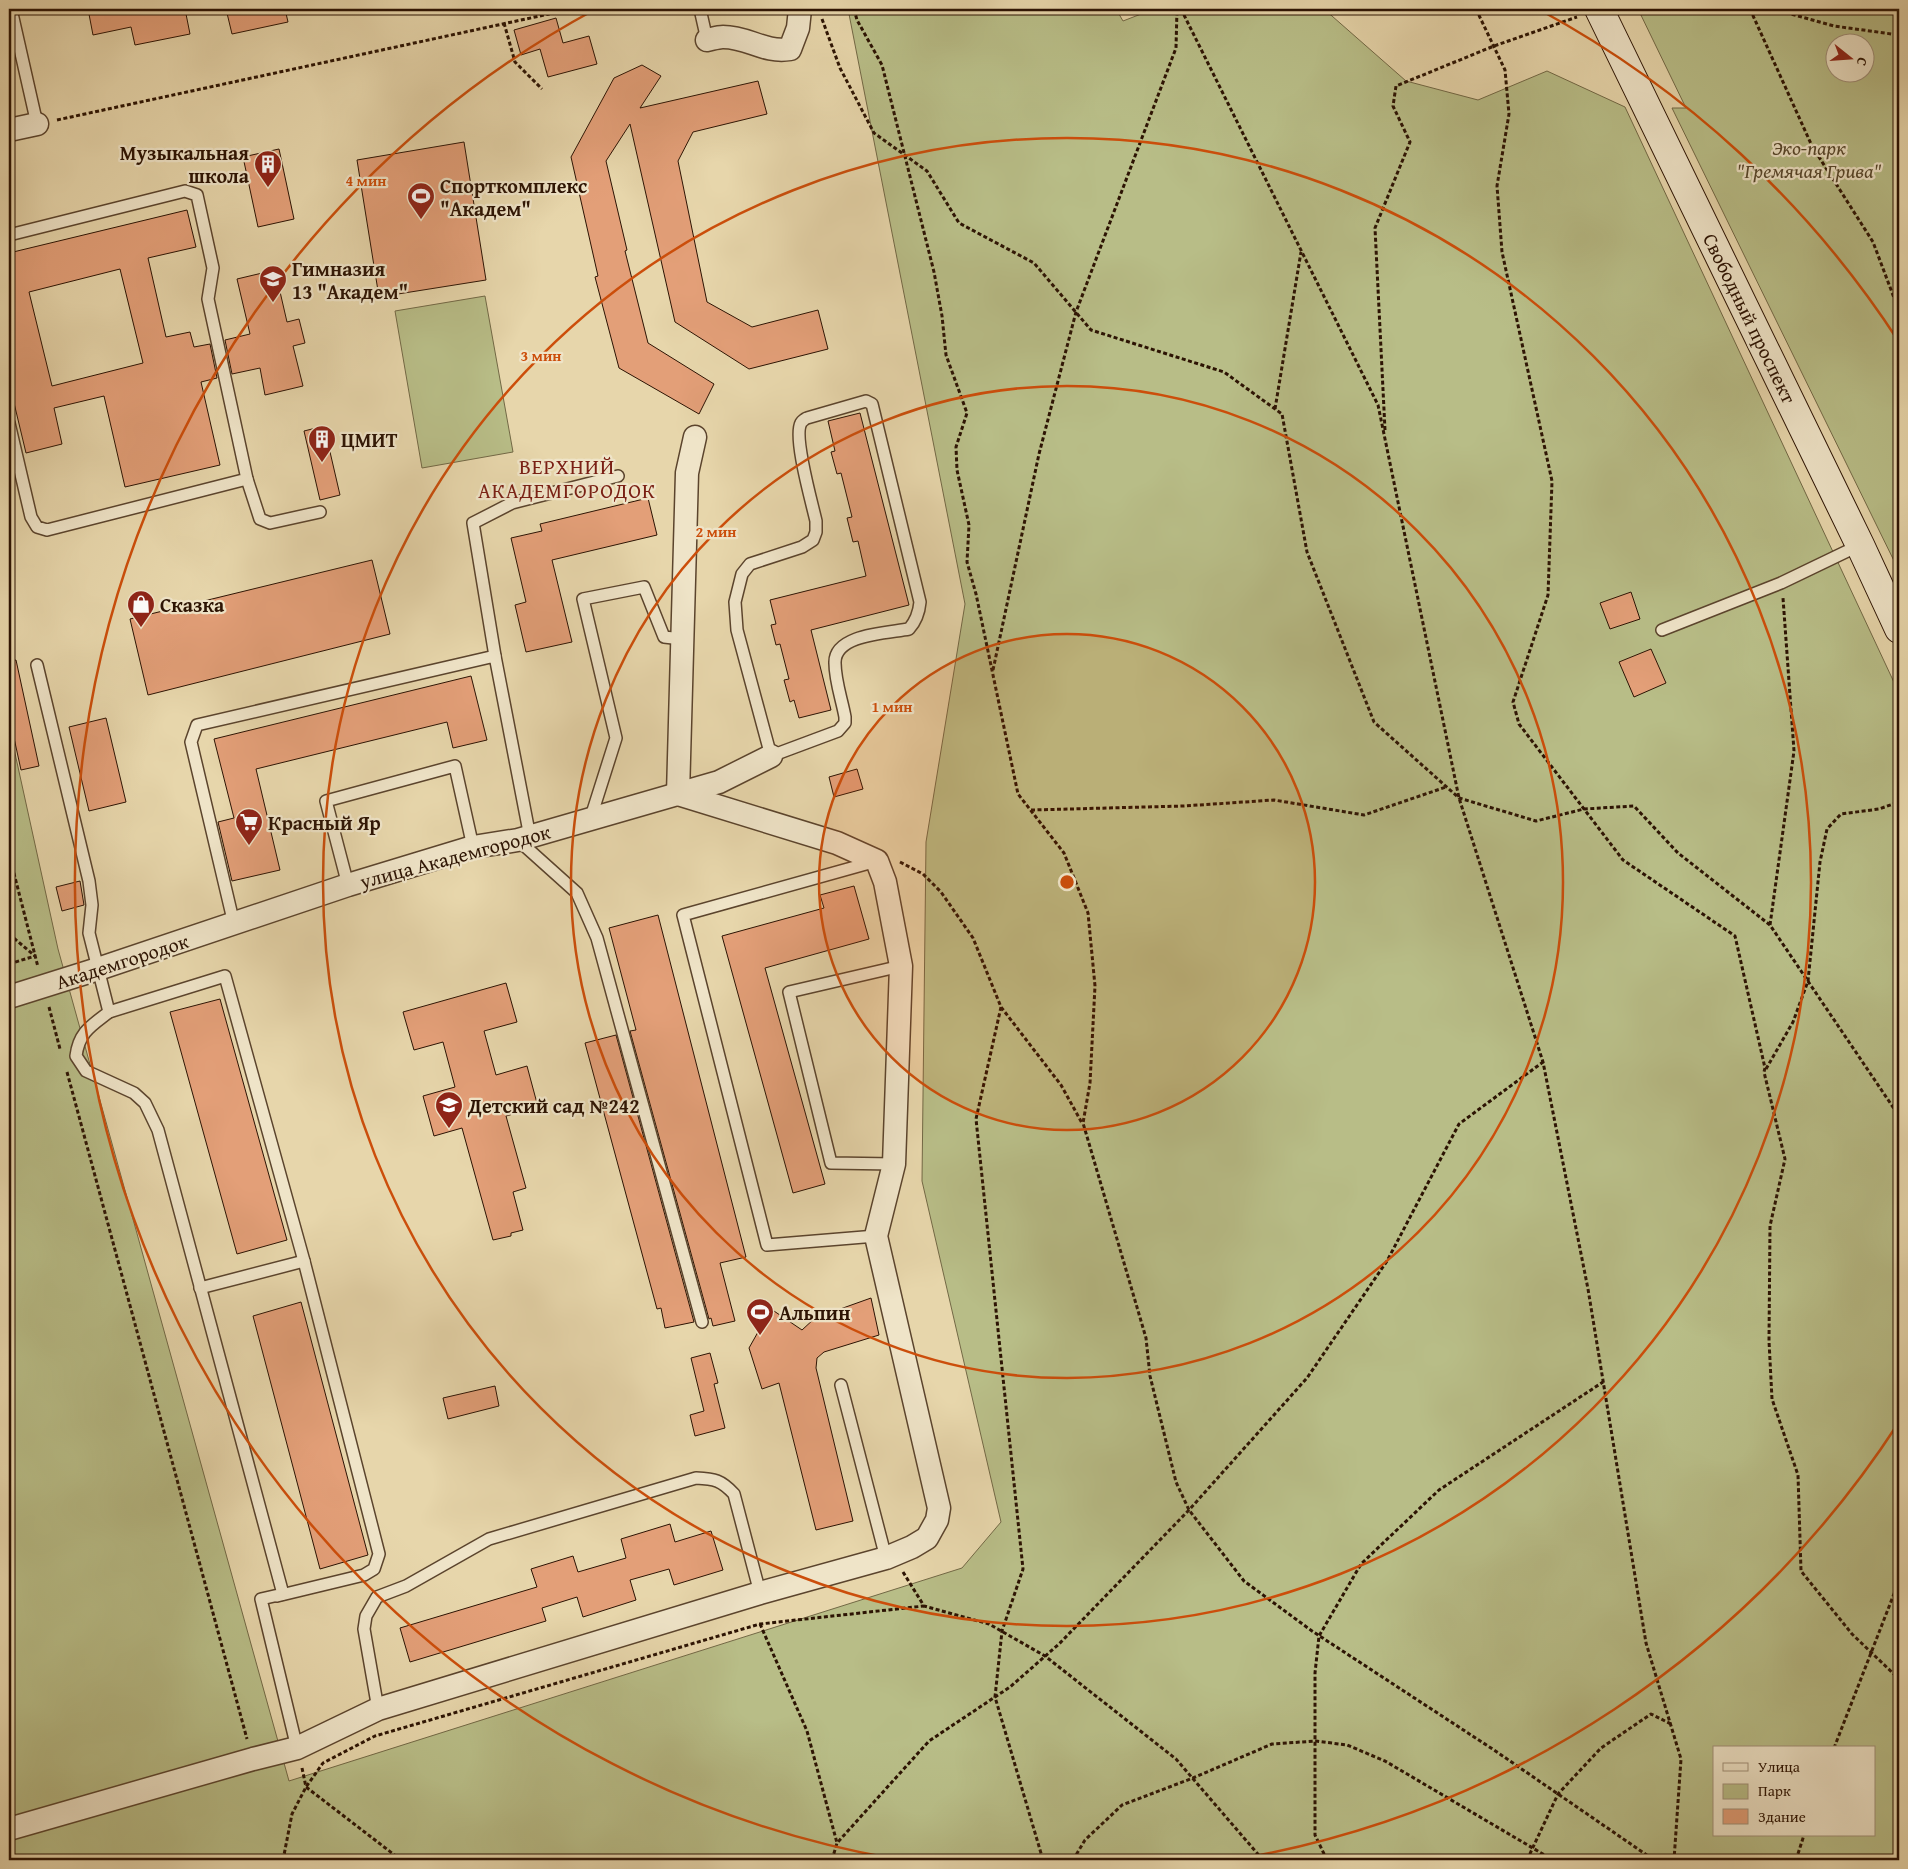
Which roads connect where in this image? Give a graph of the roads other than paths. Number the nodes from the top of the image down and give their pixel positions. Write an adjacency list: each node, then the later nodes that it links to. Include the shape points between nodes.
1 (11, 9): 6 (lane)
2 (700, 9): 5 (lane)
3 (800, 9): 5 (street, via 798,28 790,49 777,51 723,37)
4 (1599, 9): 14 (main road, Свободный проспект)
5 (707, 40)
6 (37, 124): 7 (street)
7 (9, 130)
8 (9, 235): 12 (lane, via 185,191 197,195 213,268 208,300)
9 (9, 423): 12 (lane, via 31,517 37,527 47,530)
10 (695, 437): 17 (street, via 687,472)
11 (618, 476): 18 (lane, via 512,503 473,523)
12 (247, 479): 13 (lane, via 260,519 270,523)
13 (320, 512)
14 (1860, 545): 15 (main road, Свободный проспект); 16 (lane, via 1781,583)
15 (1899, 629)
16 (1662, 630)
17 (682, 639): 21 (street); 22 (lane, via 664,637 644,587 583,598 616,738)
18 (495, 656): 23 (lane); 27 (lane, via 197,725 191,742)
19 (37, 666): 29 (lane, via 89,881 92,905 89,934)
20 (771, 756): 20 (lane, via 738,630 735,602 739,585 750,564 802,547 813,540 816,520 799,446 801,423 807,418 866,401 872,404 920,602 919,613 909,629 852,640 842,645 834,662 845,723 838,731); 21 (street, улица Академгородок, via 719,782)
21 (678, 794): 22 (street, улица Академгородок); 25 (street, via 837,843)
22 (590, 820): 23 (street, улица Академгородок)
23 (524, 838): 24 (street, улица Академгородок); 36 (lane, via 577,893 597,938)
24 (473, 847): 26 (street, улица Академгородок); 26 (lane, via 455,766 326,801)
25 (877, 860): 28 (street, via 885,882); 33 (lane, via 683,915 766,1245)
26 (348, 885): 27 (street, улица Академгородок)
27 (234, 924): 29 (street, Академгородок)
28 (901, 966): 32 (street); 32 (lane, via 790,992 831,1163)
29 (98, 969): 30 (street, Академгородок); 31 (lane)
30 (9, 997)
31 (109, 1012): 34 (lane, via 225,976); 35 (lane, via 89,1027 78,1042 76,1056 86,1071 134,1093 151,1112)
32 (894, 1164): 33 (street)
33 (876, 1236): 38 (street, via 939,1508 937,1520 927,1538)
34 (304, 1261): 35 (lane); 40 (lane, via 379,1554 374,1569 364,1576)
35 (200, 1288): 40 (lane)
36 (702, 1322)
37 (841, 1386): 38 (lane)
38 (880, 1559): 39 (street)
39 (760, 1593): 41 (street); 41 (lane, via 734,1494 723,1482 711,1478 696,1478 489,1539 406,1586 376,1597 366,1616 364,1629)
40 (283, 1594): 42 (lane, via 261,1599)
41 (378, 1709): 42 (street)
42 (297, 1748): 43 (street)
43 (9, 1829)

